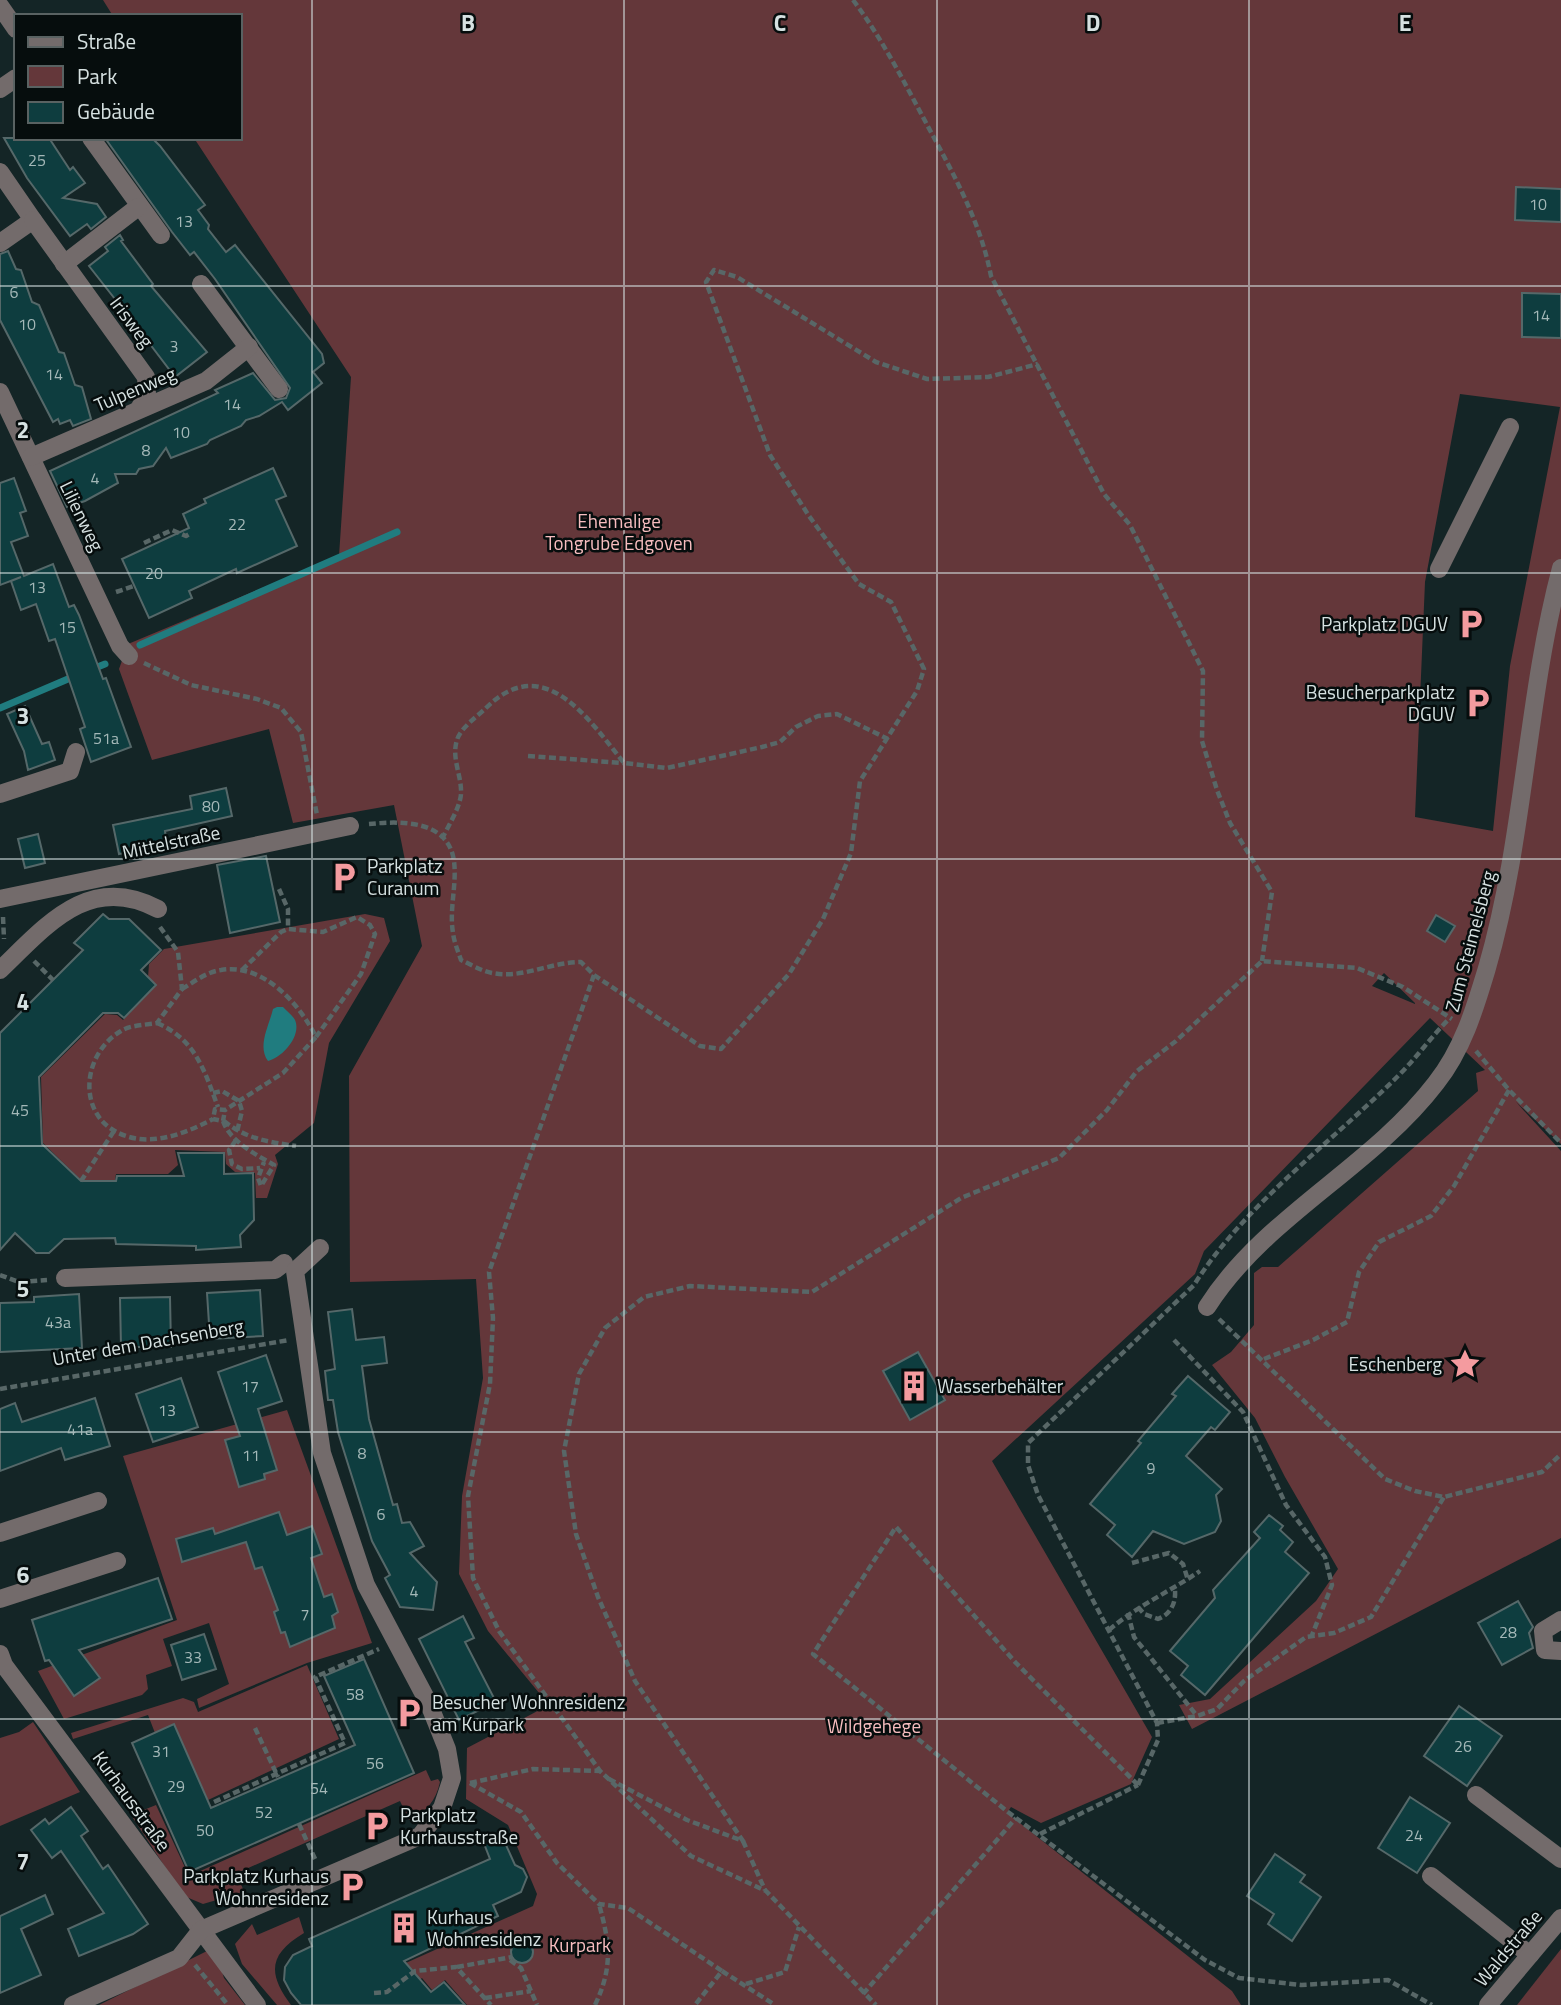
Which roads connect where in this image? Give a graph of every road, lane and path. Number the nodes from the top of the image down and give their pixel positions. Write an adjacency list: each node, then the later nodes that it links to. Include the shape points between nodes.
1 (853, 0): 13 (path, via 876,30 961,188 991,276)
2 (0, 6): 3 (street)
3 (14, 26)
4 (92, 140): 6 (street)
5 (0, 172): 7 (street, Irisweg)
6 (138, 207): 8 (street); 10 (street)
7 (33, 220): 9 (street); 10 (street, Irisweg)
8 (161, 235)
9 (0, 243)
10 (64, 264): 16 (street, Irisweg, via 146,377 147,394)
11 (201, 284): 12 (street)
12 (249, 347): 14 (street); 16 (street, Tulpenweg, via 206,381)
13 (1038, 364): 24 (path, via 988,377 927,379 876,362 737,277 714,270 706,282 770,455 859,584 891,602 924,669 917,691); 37 (path, via 1104,494 1130,525 1203,671 1202,741 1217,790 1230,823 1272,892)
14 (279, 388)
15 (0, 393): 18 (street, Lilienweg)
16 (139, 409): 18 (street, Tulpenweg)
17 (1510, 428): 22 (street)
18 (31, 457): 23 (street, Lilienweg)
19 (191, 533): 20 (path, via 186,536 172,530)
20 (144, 544)
21 (1561, 568): 45 (street, Zum Steimelsberg, via 1545,634 1502,918)
22 (1439, 569)
23 (125, 651): 30 (path, via 191,685 281,708 301,732)
24 (888, 740): 27 (path, via 837,714 818,716 780,742 762,747 667,768); 40 (path, via 860,781 851,853 823,919 789,974 721,1049 699,1045)
25 (76, 752): 28 (street, via 70,771)
26 (528, 756): 27 (path)
27 (624, 763): 31 (path, via 561,694 539,686 513,686 458,736 455,748 461,795)
28 (0, 794)
29 (350, 826): 30 (street, Mittelstraße); 31 (path, via 401,821 429,828)
30 (321, 833): 33 (street, Mittelstraße)
31 (442, 839): 40 (path, via 454,863 453,933 461,960 490,973 519,975 581,962)
32 (279, 888): 35 (path, via 288,909)
33 (1, 899): 36 (path, via 4,943)
34 (155, 913): 36 (street, via 138,898 93,898 58,914); 42 (path, via 178,952)
35 (288, 929): 39 (path); 46 (path, via 323,932 357,918 370,925 374,934 361,974)
36 (19, 952): 38 (street); 41 (path)
37 (1262, 961): 43 (path, via 1357,968 1403,987); 101 (path, via 1137,1071 1107,1110 1059,1158 961,1198 812,1292 690,1286 644,1297 605,1328 579,1374 564,1451 576,1534 635,1681)
38 (0, 970)
39 (242, 970): 42 (path, via 207,974); 46 (path, via 275,986 301,1011)
40 (594, 975): 92 (path, via 489,1272 493,1318 490,1384 468,1496 473,1578 499,1631)
41 (53, 979)
42 (182, 989): 44 (path)
43 (1450, 1019): 45 (path); 84 (path, via 1401,1073 1212,1256 1194,1285 1028,1443 1028,1465 1038,1495)
44 (157, 1023): 48 (path, via 190,1045); 54 (path, via 123,1030 93,1059 88,1088 94,1108)
45 (1467, 1030): 47 (path); 66 (street, Zum Steimelsberg, via 1437,1082 1401,1121 1229,1274)
46 (316, 1037): 49 (path, via 283,1073)
47 (1509, 1090): 57 (path); 69 (path, via 1454,1186 1431,1216 1379,1242 1359,1272 1347,1322)
48 (213, 1093): 49 (path, via 222,1091); 50 (path)
49 (239, 1101): 51 (path); 55 (path, via 243,1111)
50 (218, 1107): 51 (path); 52 (path, via 212,1112)
51 (225, 1110): 53 (path)
52 (213, 1119): 53 (path); 54 (path, via 163,1138 138,1139)
53 (223, 1121): 55 (path); 56 (path)
54 (114, 1131): 61 (path)
55 (237, 1132): 58 (path)
56 (236, 1140): 59 (path); 60 (path, via 229,1150 232,1164 242,1169)
57 (1561, 1143)
58 (296, 1146)
59 (264, 1162): 60 (path); 60 (path, via 274,1165 261,1186)
60 (260, 1168)
61 (81, 1181)
62 (320, 1248): 67 (street, via 295,1271)
63 (284, 1263): 65 (street, via 275,1270)
64 (0, 1275): 65 (path, via 19,1282)
65 (65, 1279)
66 (1207, 1307): 69 (path)
67 (304, 1339): 70 (path, Unter dem Dachsenberg); 86 (street, via 323,1453 366,1585)
68 (1174, 1340): 85 (path, via 1243,1412 1286,1506 1325,1558 1332,1585)
69 (1264, 1359): 72 (path, via 1385,1479)
70 (0, 1388)
71 (1561, 1454): 72 (path, via 1542,1472)
72 (1444, 1497): 85 (path, via 1371,1617 1334,1633)
73 (98, 1501): 74 (street)
74 (0, 1533)
75 (117, 1561): 80 (street)
76 (1132, 1563): 78 (path, via 1169,1553 1183,1564)
77 (1200, 1571): 78 (path)
78 (1188, 1580): 79 (path)
79 (1175, 1590): 81 (path); 81 (path, via 1167,1616 1158,1619)
80 (0, 1600)
81 (1138, 1607): 82 (path)
82 (1128, 1613): 84 (path); 89 (path, via 1134,1637)
83 (1561, 1620): 87 (street, via 1543,1631 1545,1650)
84 (1109, 1630): 90 (path)
85 (1312, 1636): 89 (path, via 1244,1681 1217,1709)
86 (396, 1642): 93 (path, via 315,1677 345,1744); 104 (street, via 429,1704 447,1749 452,1778 442,1808 420,1836)
87 (1561, 1651)
88 (0, 1654): 109 (street, Kurhausstraße)
89 (1197, 1716): 90 (path)
90 (1157, 1723): 95 (path, via 1158,1740)
91 (255, 1728): 93 (path)
92 (600, 1771): 94 (path); 106 (path, via 533,1769 470,1783 521,1812 557,1863)
93 (278, 1775): 97 (path)
94 (609, 1779): 101 (path, via 687,1820); 105 (path, via 691,1856)
95 (1138, 1785): 98 (path, via 1016,1663 897,1527 813,1654); 100 (path)
96 (1476, 1796): 102 (street)
97 (214, 1802)
98 (1016, 1818): 100 (path); 117 (path)
99 (299, 1824): 104 (path)
100 (1040, 1834): 128 (path, via 1184,1947 1239,1978 1301,1985 1388,1980)
101 (743, 1841): 105 (path)
102 (1561, 1858)
103 (1431, 1876): 111 (street)
104 (324, 1878): 109 (street)
105 (766, 1891): 108 (path)
106 (599, 1904): 113 (path, via 628,1908); 124 (path, via 609,1938 607,1979)
107 (1561, 1918): 111 (street, Waldstraße)
108 (799, 1927): 114 (path, via 785,1972); 117 (path)
109 (201, 1930): 110 (street); 121 (street, Kurhausstraße)
110 (184, 1952): 119 (street); 120 (path)
111 (1530, 1955): 129 (street, Waldstraße)
112 (456, 1967): 115 (path, via 511,1959 521,1968); 116 (path, via 415,1971 387,1992); 118 (path)
113 (722, 1971): 114 (path); 125 (path)
114 (746, 1984): 126 (path)
115 (531, 1991): 118 (path); 123 (path)
116 (374, 1993)
117 (863, 1994): 127 (path)
118 (484, 1998): 122 (path)
119 (74, 2005)
120 (228, 2005)
121 (257, 2005)
122 (491, 2005)
123 (537, 2005)
124 (595, 2005)
125 (695, 2005)
126 (775, 2005)
127 (876, 2005)
128 (1432, 2005)
129 (1488, 2005)

